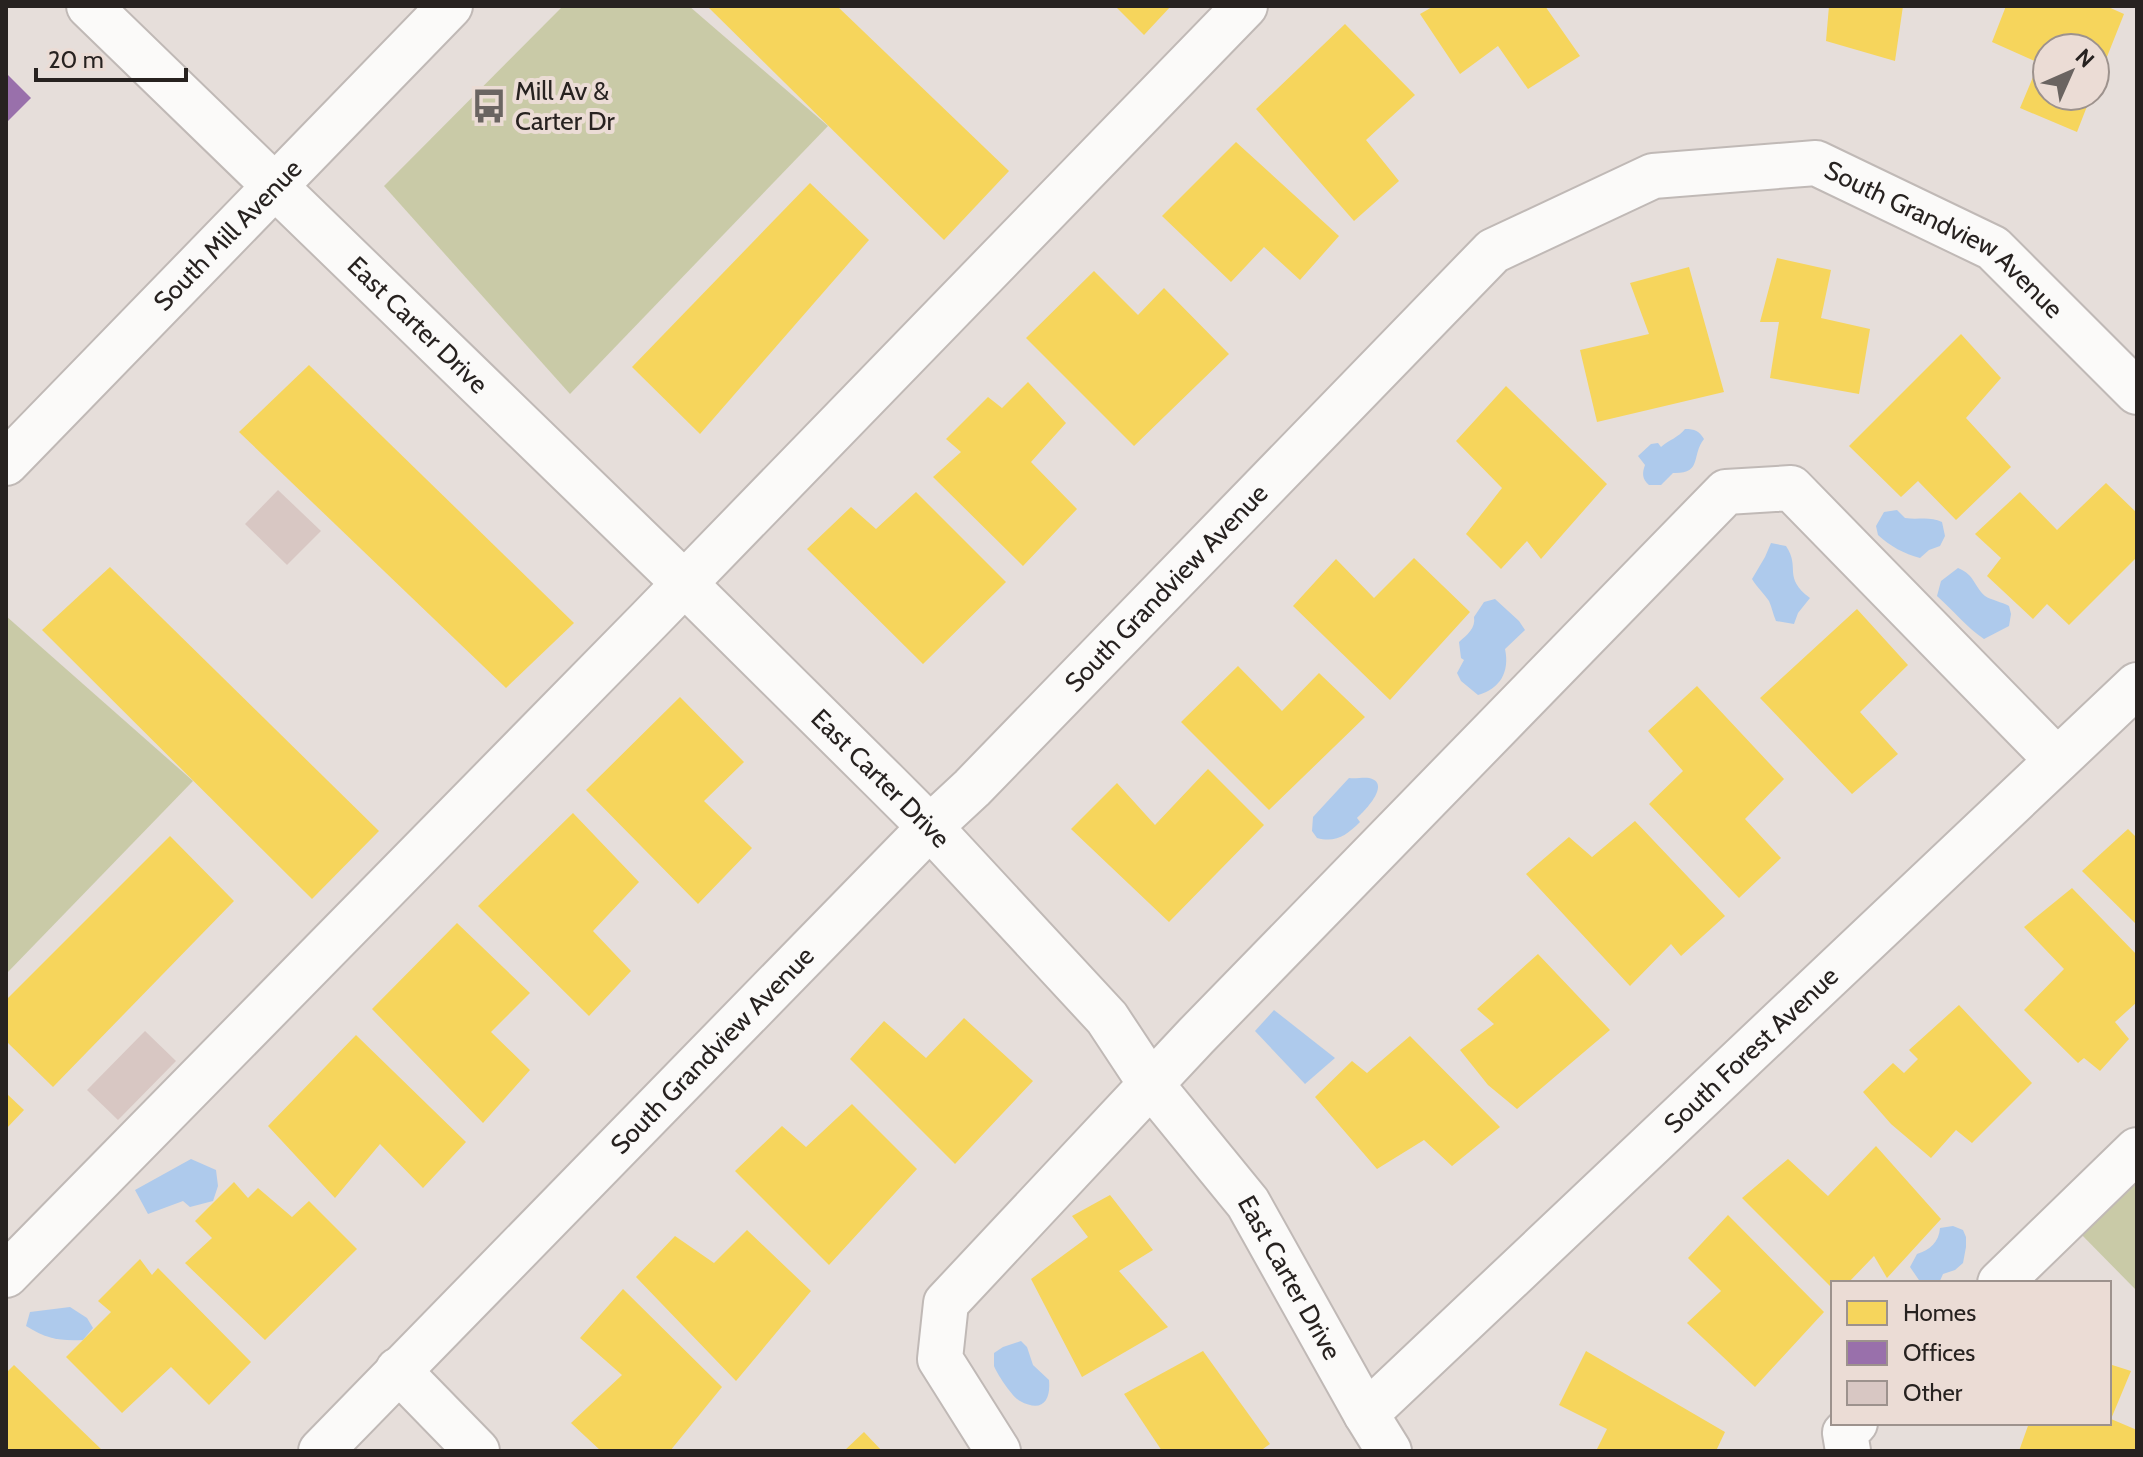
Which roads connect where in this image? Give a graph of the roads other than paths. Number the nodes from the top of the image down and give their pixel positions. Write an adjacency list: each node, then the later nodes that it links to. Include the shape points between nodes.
1 (89, 6): 4 (street, East Carter Drive)
2 (450, 6): 4 (street, South Mill Avenue)
3 (1245, 6): 7 (street)
4 (275, 187): 6 (street, South Mill Avenue); 7 (street, East Carter Drive)
5 (2137, 392): 10 (street, South Grandview Avenue, via 1993,248 1816,163 1653,176 1493,251)
6 (6, 463)
7 (685, 584): 10 (street, East Carter Drive); 13 (street)
8 (2137, 685): 9 (street, South Forest Avenue)
9 (2057, 760): 11 (street, via 1791,488 1726,492); 16 (street, South Forest Avenue)
10 (930, 827): 11 (street, East Carter Drive, via 1107,1018); 15 (street, South Grandview Avenue)
11 (1150, 1083): 16 (street, East Carter Drive, via 1248,1203); 20 (street, via 946,1303 940,1359)
12 (2137, 1150): 14 (street)
13 (6, 1275)
14 (2002, 1281)
15 (398, 1370): 18 (street, South Grandview Avenue); 19 (street)
16 (1366, 1414): 21 (street, East Carter Drive)
17 (1853, 1425): 22 (street, via 1845,1433)
18 (321, 1451)
19 (477, 1451)
20 (998, 1451)
21 (1389, 1451)
22 (1848, 1451)

